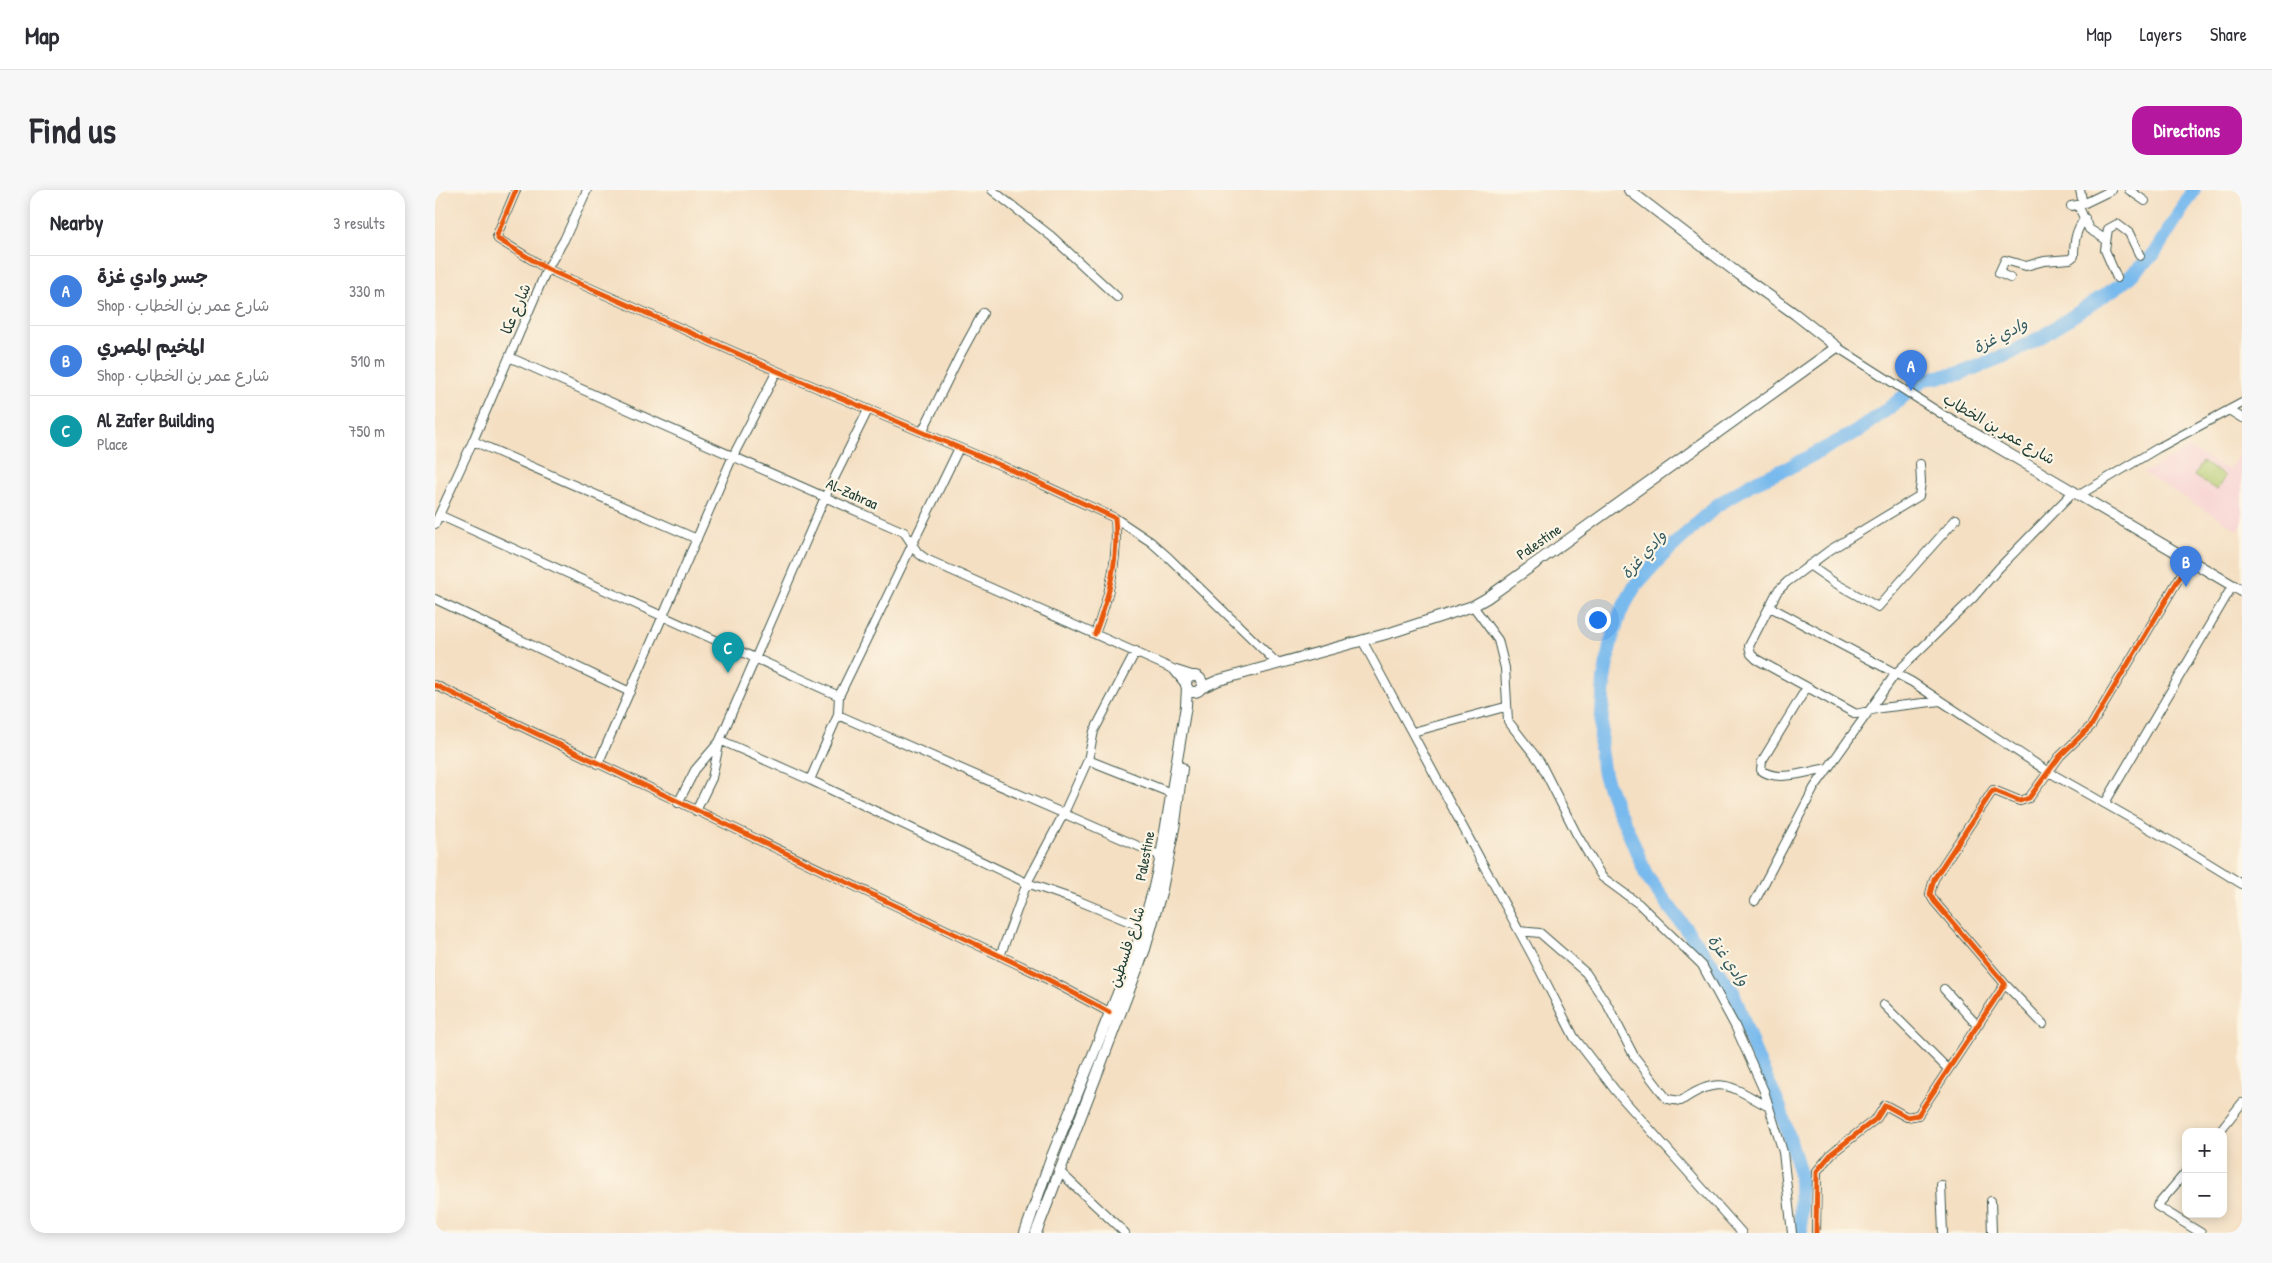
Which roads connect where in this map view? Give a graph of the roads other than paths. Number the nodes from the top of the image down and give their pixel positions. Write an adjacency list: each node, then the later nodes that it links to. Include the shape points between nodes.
1 (516, 190): 13 (street, via 498,239)
2 (587, 190): 13 (street, شارع عكا)
3 (992, 190): 16 (street, via 1051,236)
4 (1629, 190): 18 (street, شارع عمر بن الخطاب)
5 (2080, 190): 9 (street)
6 (2112, 190): 9 (street)
7 (2129, 190): 8 (street)
8 (2145, 201)
9 (2077, 205): 10 (street)
10 (2085, 218): 11 (street, via 2089,229); 14 (street, via 2077,228 2074,256 2070,260 2044,261 2026,266 2005,260 1999,273)
11 (2105, 239): 12 (street, via 2108,229 2117,224 2129,233); 15 (street, via 2105,250)
12 (2140, 256)
13 (547, 269): 19 (street, شارع عكا); 20 (street)
14 (2010, 278)
15 (2117, 278)
16 (1117, 297)
17 (983, 313): 26 (street)
18 (1837, 347): 24 (street, شارع عمر بن الخطاب); 43 (street, Palestine)
19 (509, 357): 27 (street, شارع عكا); 29 (street, Al-Zahraa)
20 (777, 371): 22 (street); 29 (street)
21 (2242, 402): 23 (street)
22 (868, 410): 26 (street); 32 (street)
23 (2229, 410): 25 (street); 31 (street)
24 (1948, 418): 31 (street, شارع عمر بن الخطاب)
25 (2242, 418)
26 (922, 432): 28 (street)
27 (473, 441): 33 (street, شارع عكا); 37 (street)
28 (959, 448): 34 (street); 38 (street)
29 (733, 456): 32 (street, Al-Zahraa); 37 (street)
30 (1920, 464): 40 (street, via 1919,496)
31 (2078, 493): 39 (street, شارع عمر بن الخطاب); 52 (street)
32 (825, 497): 38 (street, Al-Zahraa, via 904,532); 49 (street)
33 (439, 515): 36 (street, شارع عكا); 45 (street)
34 (1115, 518): 46 (street, via 1109,595); 50 (street, via 1169,558)
35 (1956, 519): 40 (street, via 1878,607)
36 (435, 524)
37 (697, 539): 45 (street)
38 (913, 546): 46 (street, Al-Zahraa, via 926,559); 58 (street)
39 (2189, 560): 41 (street, شارع عمر بن الخطاب); 68 (street, via 2091,726)
40 (1809, 565): 44 (street, via 1777,592)
41 (2237, 588): 72 (street)
42 (435, 599): 57 (street)
43 (1473, 606): 47 (street, Palestine); 90 (street, via 1498,640 1505,668 1507,721 1539,762 1602,878 1639,904 1702,965 1735,1026)
44 (1770, 607): 52 (street); 56 (street, via 1749,646 1751,654)
45 (662, 617): 49 (street); 57 (street)
46 (1095, 634): 48 (street, Al-Zahraa)
47 (1362, 640): 50 (street, Palestine); 63 (street)
48 (1136, 650): 51 (street, Al-Zahraa); 65 (street, via 1094,731)
49 (755, 659): 58 (street); 64 (street)
50 (1277, 664): 53 (street, Palestine)
51 (1173, 669): 53 (street, Al-Zahraa); 55 (street, Al-Zahraa)
52 (1896, 673): 59 (street); 61 (street)
53 (1199, 683): 55 (street, Palestine, via 1193,692); 92 (street, شارع فلسطين, via 1190,705 1175,823 1162,889 1145,949)
54 (435, 685): 66 (street)
55 (1186, 686): 70 (street, Palestine, via 1186,706)
56 (1807, 687): 61 (street, via 1856,714); 67 (street, via 1762,761 1761,770 1767,775 1782,776)
57 (630, 692): 66 (street)
58 (839, 696): 62 (street)
59 (1940, 701): 61 (street); 68 (street)
60 (1505, 707): 63 (street)
61 (1868, 712): 67 (street)
62 (838, 715): 69 (street); 74 (street)
63 (1413, 732): 80 (street)
64 (720, 740): 69 (street); 71 (street, via 695,770); 73 (street, via 712,778)
65 (1088, 760): 70 (street); 74 (street)
66 (598, 764): 71 (street)
67 (1828, 768): 78 (street, via 1814,788)
68 (2047, 771): 72 (street); 82 (street, via 2029,798 2020,801 1993,790 1935,879 1930,894)
69 (810, 780): 76 (street)
70 (1171, 793): 75 (street, Palestine)
71 (678, 803): 73 (street)
72 (2105, 803): 77 (street)
73 (696, 811): 81 (street)
74 (1064, 813): 75 (street); 76 (street)
75 (1161, 856): 79 (street, Palestine)
76 (1027, 883): 79 (street); 81 (street)
77 (2242, 884)
78 (1755, 901)
79 (1142, 928): 85 (street, Palestine)
80 (1519, 931): 90 (street, via 1540,933 1586,973 1607,1004 1634,1056 1667,1099 1681,1101 1696,1090 1726,1084); 99 (street, via 1574,1037 1589,1058)
81 (999, 956): 85 (street)
82 (2005, 984): 86 (street); 87 (street)
83 (1944, 989): 87 (street)
84 (1884, 1005): 88 (street)
85 (1109, 1012): 96 (street, Palestine, via 1049,1161)
86 (2043, 1024)
87 (1977, 1025): 88 (street)
88 (1947, 1068): 101 (street, via 1918,1114 1907,1117 1885,1105 1877,1118 1832,1153 1817,1171)
89 (2242, 1103): 91 (street)
90 (1769, 1107): 100 (street, via 1783,1152)
91 (2222, 1128)
92 (1059, 1171): 97 (street, شارع فلسطين); 98 (street)
93 (2185, 1173): 104 (street, via 2157,1206)
94 (1941, 1185): 102 (street)
95 (1991, 1201): 103 (street)
96 (1025, 1233)
97 (1036, 1233)
98 (1125, 1233)
99 (1742, 1233)
100 (1792, 1233)
101 (1816, 1233)
102 (1943, 1233)
103 (1992, 1233)
104 (2201, 1233)

